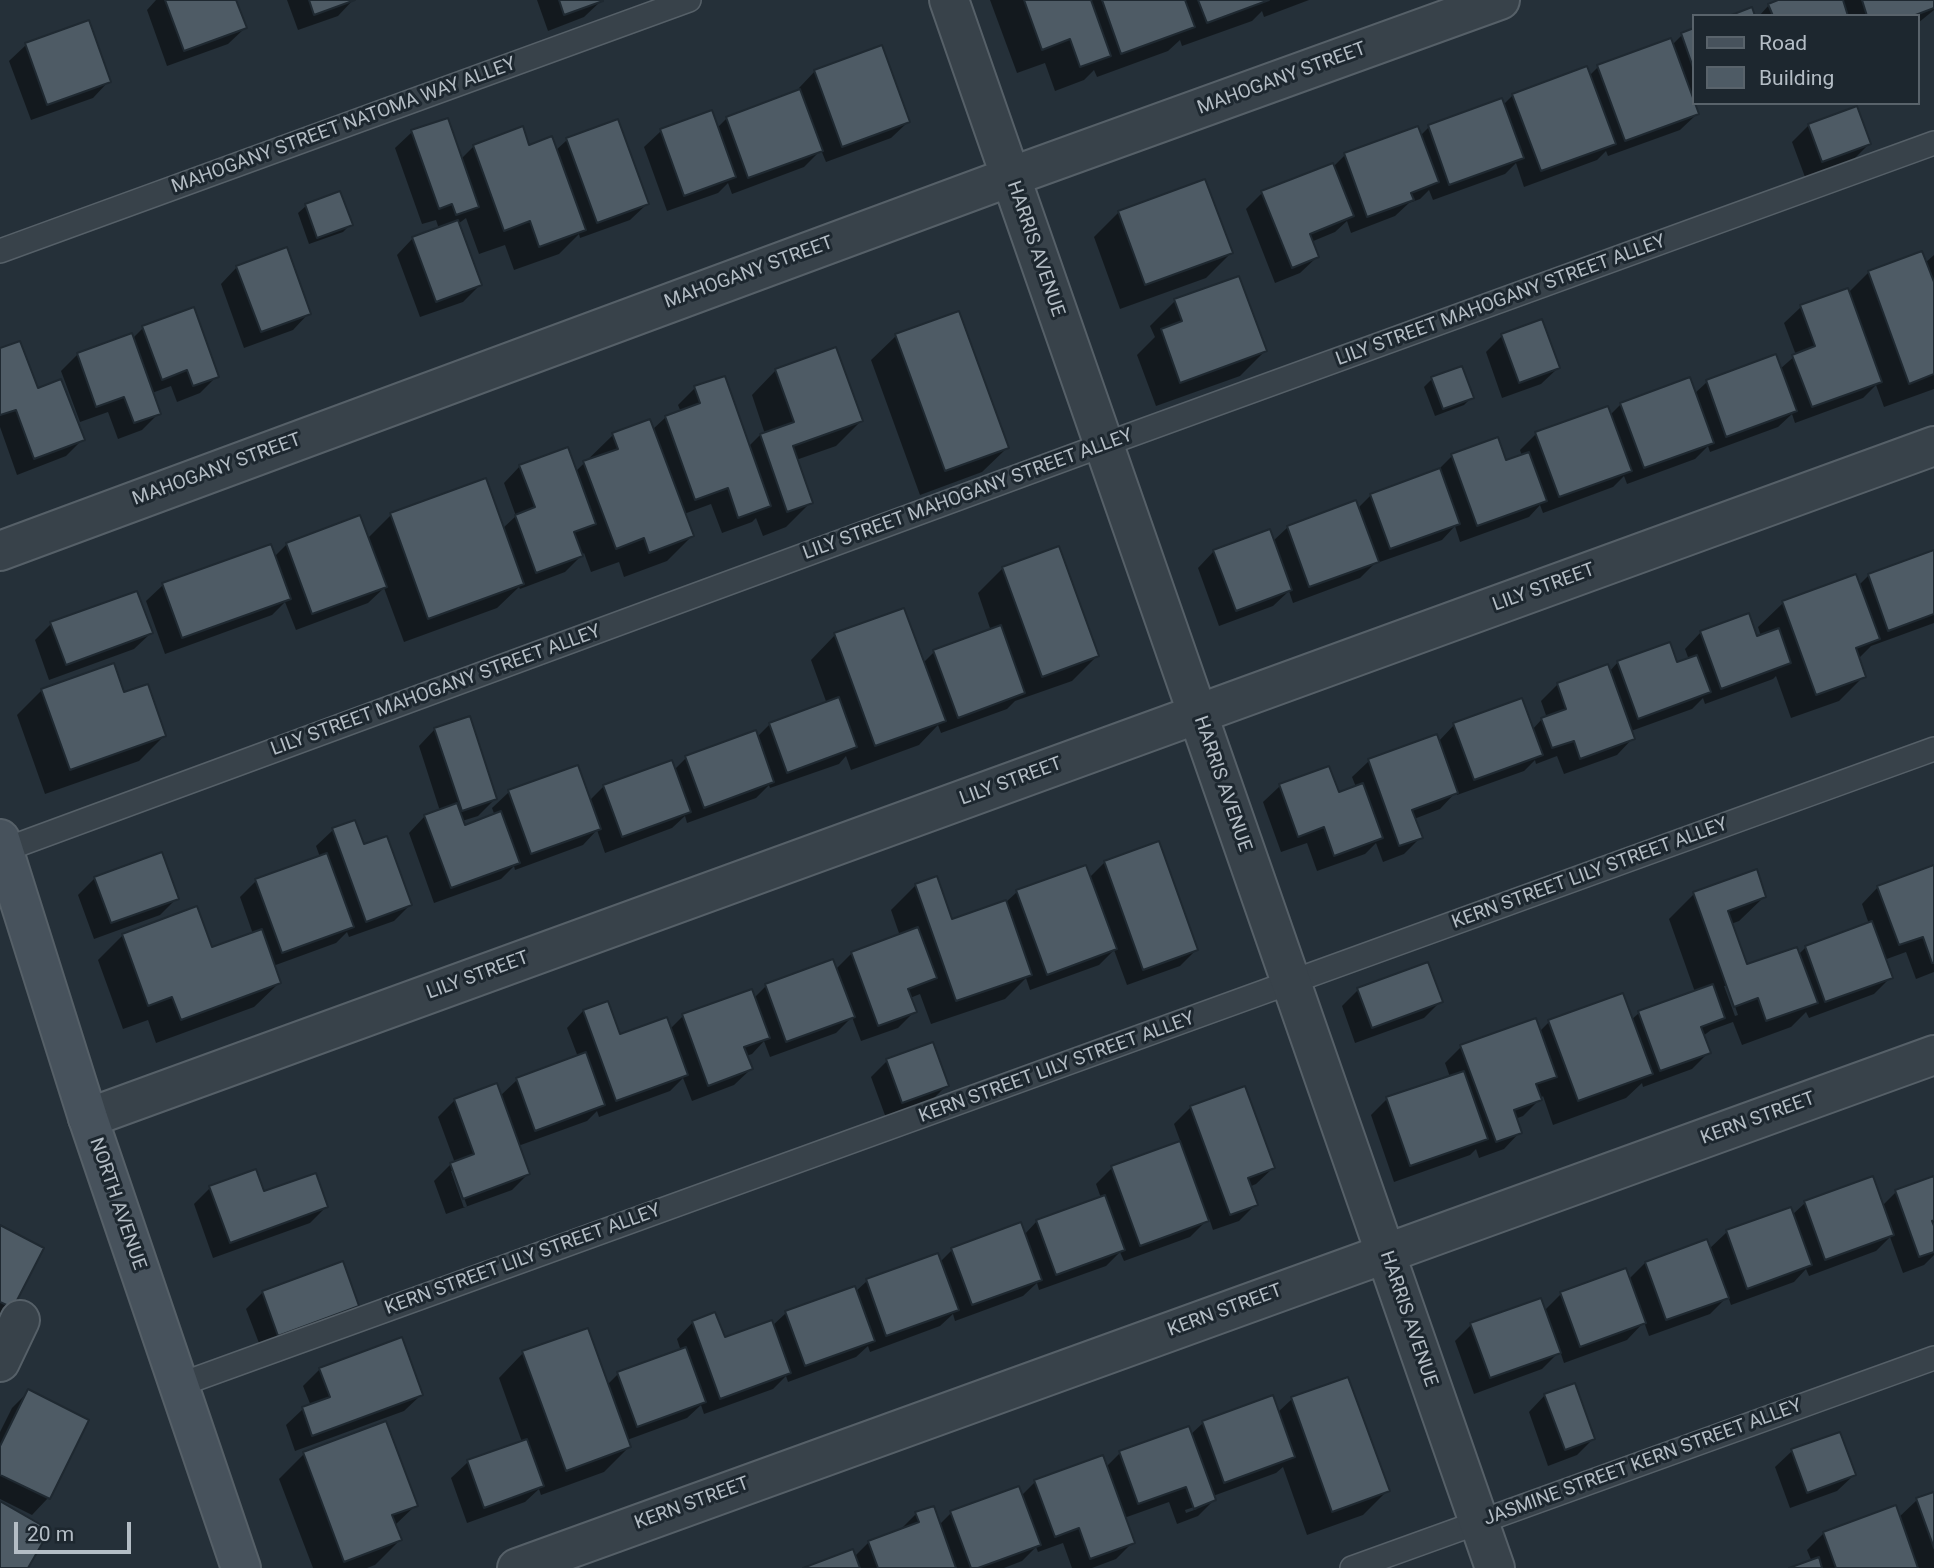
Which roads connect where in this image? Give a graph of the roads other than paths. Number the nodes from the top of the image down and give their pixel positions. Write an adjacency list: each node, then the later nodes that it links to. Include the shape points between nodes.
1 (689, 0): 6 (lane, MAHOGANY STREET NATOMA WAY ALLEY)
2 (948, 0): 5 (street, HARRIS AVENUE)
3 (1500, 0): 5 (street, MAHOGANY STREET)
4 (1934, 144): 7 (lane, LILY STREET MAHOGANY STREET ALLEY)
5 (1010, 177): 7 (street, HARRIS AVENUE); 9 (street, MAHOGANY STREET)
6 (0, 251)
7 (1104, 445): 10 (street, HARRIS AVENUE); 12 (lane, LILY STREET MAHOGANY STREET ALLEY)
8 (1934, 446): 10 (street, LILY STREET)
9 (0, 551)
10 (1197, 714): 13 (street, HARRIS AVENUE); 15 (street, LILY STREET)
11 (1934, 750): 13 (lane, KERN STREET LILY STREET ALLEY)
12 (2, 844): 15 (street, NORTH AVENUE)
13 (1291, 983): 16 (street, HARRIS AVENUE); 20 (lane, KERN STREET LILY STREET ALLEY)
14 (1934, 1055): 16 (street, KERN STREET)
15 (88, 1118): 20 (street, NORTH AVENUE)
16 (1385, 1254): 21 (street, HARRIS AVENUE); 23 (street, KERN STREET)
17 (20, 1320): 19 (street)
18 (1934, 1358): 21 (lane, JASMINE STREET KERN STREET ALLEY)
19 (0, 1362)
20 (179, 1385): 22 (street, NORTH AVENUE)
21 (1479, 1522): 24 (lane, JASMINE STREET KERN STREET ALLEY); 25 (street, HARRIS AVENUE)
22 (241, 1568)
23 (517, 1568)
24 (1352, 1568)
25 (1495, 1568)

